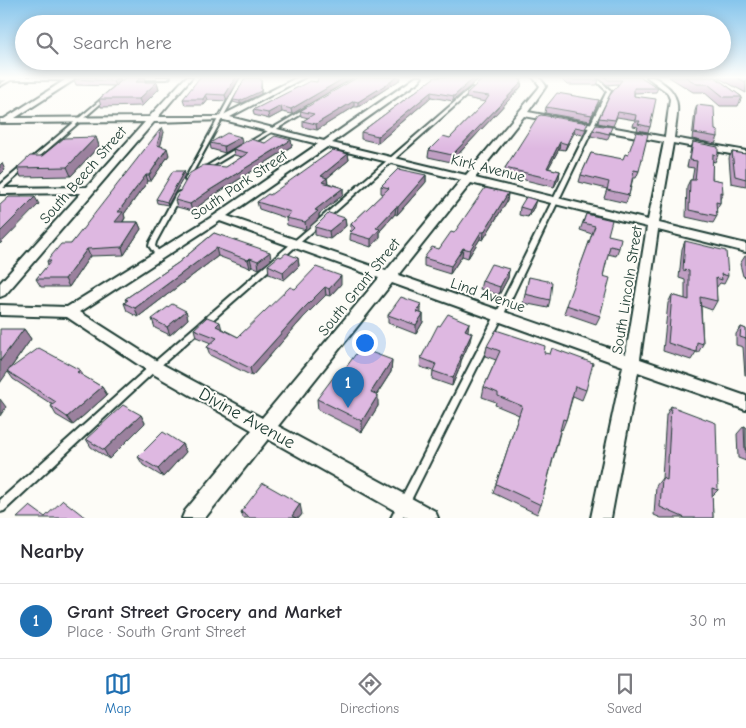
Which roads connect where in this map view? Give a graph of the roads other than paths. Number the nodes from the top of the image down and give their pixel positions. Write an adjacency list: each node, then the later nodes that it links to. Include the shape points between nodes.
1 (34, 101): 16 (street)
2 (101, 101): 15 (lane)
3 (168, 101): 14 (street, South Beech Street)
4 (231, 101): 13 (lane)
5 (255, 101): 13 (street)
6 (387, 101): 20 (street, South Park Street)
7 (459, 101): 22 (lane)
8 (532, 101): 12 (street, South Grant Street)
9 (604, 101): 17 (lane)
10 (674, 101): 19 (street, South Lincoln Street)
11 (315, 105): 18 (lane)
12 (523, 113): 17 (street); 24 (street, South Grant Street)
13 (222, 118): 14 (street); 18 (street, Kirk Avenue); 23 (lane)
14 (152, 119): 15 (street); 26 (street, South Beech Street)
15 (78, 120): 16 (street); 25 (lane)
16 (2, 122)
17 (593, 126): 19 (street); 27 (lane)
18 (272, 130): 20 (street, Kirk Avenue); 23 (lane)
19 (669, 140): 21 (street); 29 (street, South Lincoln Street)
20 (326, 144): 22 (street, Kirk Avenue); 28 (street, South Park Street)
21 (746, 154)
22 (393, 160): 24 (street, Kirk Avenue); 30 (lane)
23 (188, 178): 32 (lane, via 152,242)
24 (469, 179): 27 (street, Kirk Avenue); 33 (street, South Grant Street)
25 (0, 189): 26 (street)
26 (90, 190): 34 (street, South Beech Street)
27 (555, 200): 29 (street, Kirk Avenue); 37 (lane)
28 (219, 217): 30 (street, Lind Avenue); 32 (street, South Park Street)
29 (653, 225): 31 (street, Kirk Avenue); 38 (street, South Lincoln Street)
30 (296, 245): 33 (street, Lind Avenue); 39 (lane)
31 (746, 248)
32 (158, 255): 36 (street, South Park Street)
33 (387, 277): 37 (street, Lind Avenue); 41 (street, South Grant Street)
34 (0, 292)
35 (0, 310): 36 (street)
36 (70, 312): 39 (street, Divine Avenue)
37 (499, 316): 38 (street, Lind Avenue); 43 (lane)
38 (632, 363): 40 (street, Lind Avenue); 46 (street, South Lincoln Street)
39 (154, 367): 41 (street, Divine Avenue); 42 (lane)
40 (746, 403)
41 (267, 428): 43 (street, Divine Avenue); 44 (street, South Grant Street)
42 (0, 507)
43 (400, 511): 45 (street, Divine Avenue)
44 (192, 518)
45 (428, 518)
46 (601, 518)

